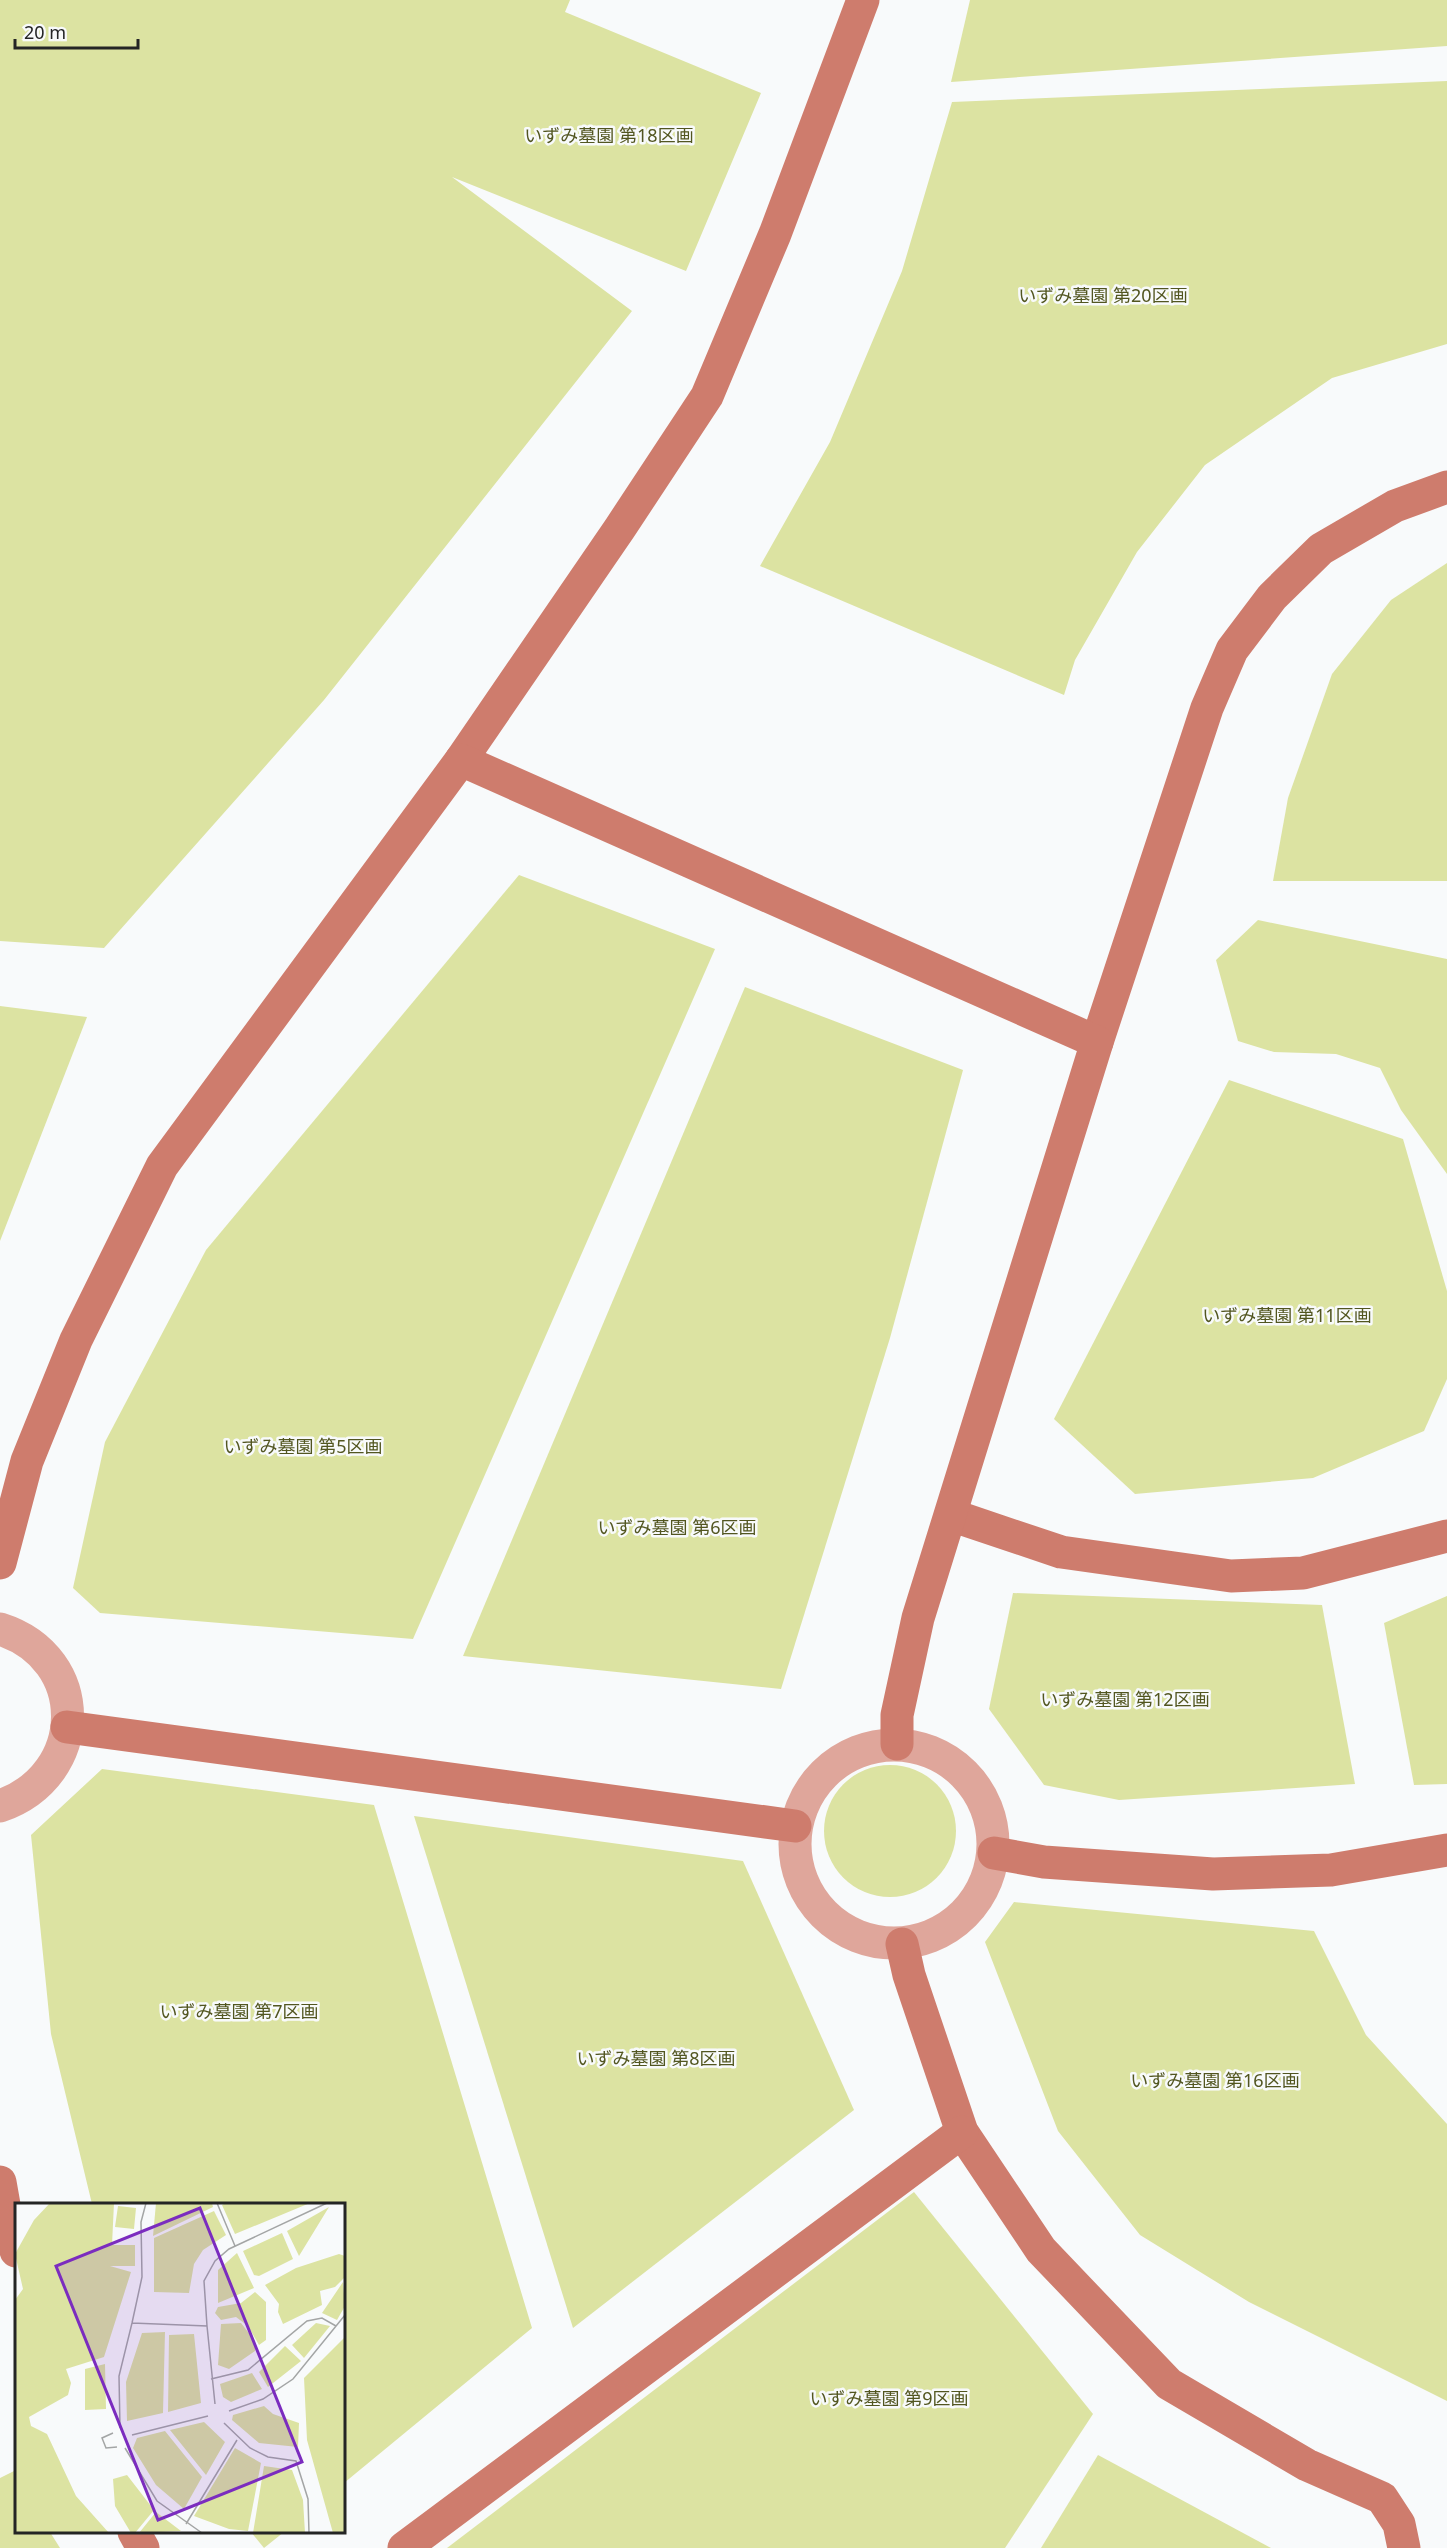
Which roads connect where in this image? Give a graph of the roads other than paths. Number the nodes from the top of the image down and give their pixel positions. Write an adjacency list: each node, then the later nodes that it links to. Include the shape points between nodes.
1 (862, 0): 3 (street, via 775,234 707,396)
2 (1447, 487): 4 (street, via 1395,506 1321,549 1272,597 1232,650 1207,708)
3 (461, 760): 4 (street); 7 (street, via 162,1166 76,1340 27,1461)
4 (1097, 1042): 5 (street)
5 (951, 1515): 6 (street, via 1061,1552 1231,1575 1303,1573); 10 (street, via 918,1618 897,1715)
6 (1447, 1536)
7 (0, 1563)
8 (0, 1629): 9 (street, via 16,1634 39,1650 57,1672 66,1699)
9 (68, 1727): 11 (street, via 59,1756 43,1780 20,1799); 12 (street)
10 (897, 1744): 12 (street, via 869,1747 843,1758 820,1776 804,1800); 14 (street, via 923,1748 966,1775 982,1795 992,1819)
11 (0, 1806)
12 (795, 1826): 15 (street, via 795,1857 803,1886 820,1912 844,1930 872,1941)
13 (1447, 1850): 14 (street, via 1331,1870 1213,1874 1044,1862)
14 (994, 1853): 15 (street, via 990,1874 977,1900 957,1922 931,1937)
15 (902, 1944): 16 (street)
16 (962, 2132): 21 (street); 22 (street, via 1041,2250 1169,2384 1307,2465 1382,2498 1399,2524)
17 (0, 2182): 18 (street)
18 (15, 2248)
19 (135, 2533): 20 (street)
20 (143, 2548)
21 (404, 2548)
22 (1404, 2548)

